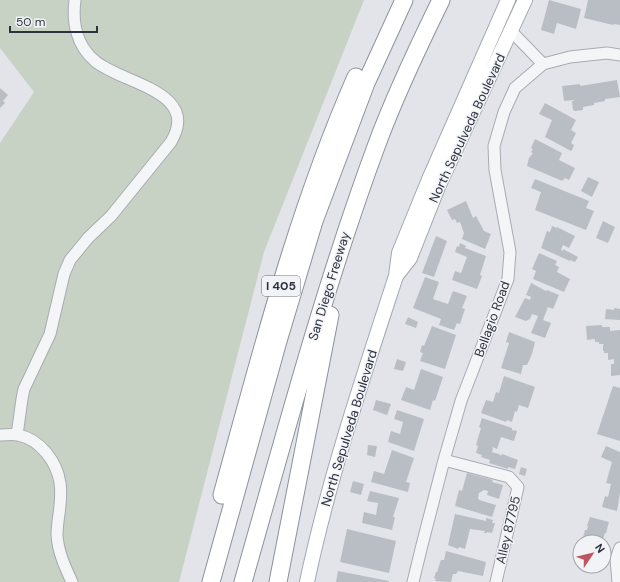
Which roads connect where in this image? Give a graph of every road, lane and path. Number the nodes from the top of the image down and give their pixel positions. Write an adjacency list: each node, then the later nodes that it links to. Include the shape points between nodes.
1 (74, 0): 13 (street, via 75,28 86,52 104,68 156,92 172,103 178,126 171,142 126,198 70,260 64,274 50,334 24,389)
2 (391, 0): 17 (highway, I 405, via 344,104 300,223 254,378)
3 (404, 0): 18 (highway, via 366,83 314,221)
4 (441, 0): 10 (highway, San Diego Freeway, via 377,142)
5 (508, 0): 11 (main road, North Sepulveda Boulevard, via 399,253)
6 (525, 0): 7 (main road, North Sepulveda Boulevard)
7 (512, 32): 9 (street); 11 (main road, North Sepulveda Boulevard, via 438,187 410,258)
8 (620, 55): 9 (street, via 607,53 570,57)
9 (543, 64): 14 (street, Bellagio Road, via 515,88 504,112 494,146 495,170 510,252 508,279 461,401)
10 (346, 230): 19 (highway, San Diego Freeway); 20 (highway)
11 (396, 276): 21 (main road, North Sepulveda Boulevard, via 350,418)
12 (0, 435): 13 (street)
13 (17, 435): 16 (street, via 35,443 54,463 58,472 60,496 57,537 59,551)
14 (444, 460): 22 (street, Bellagio Road); 23 (street, Alley 87795, via 509,477 518,487)
15 (620, 548): 24 (street, via 616,559)
16 (72, 582)
17 (199, 582)
18 (211, 582)
19 (243, 582)
20 (278, 582)
21 (307, 582)
22 (413, 582)
23 (496, 582)
24 (618, 582)

